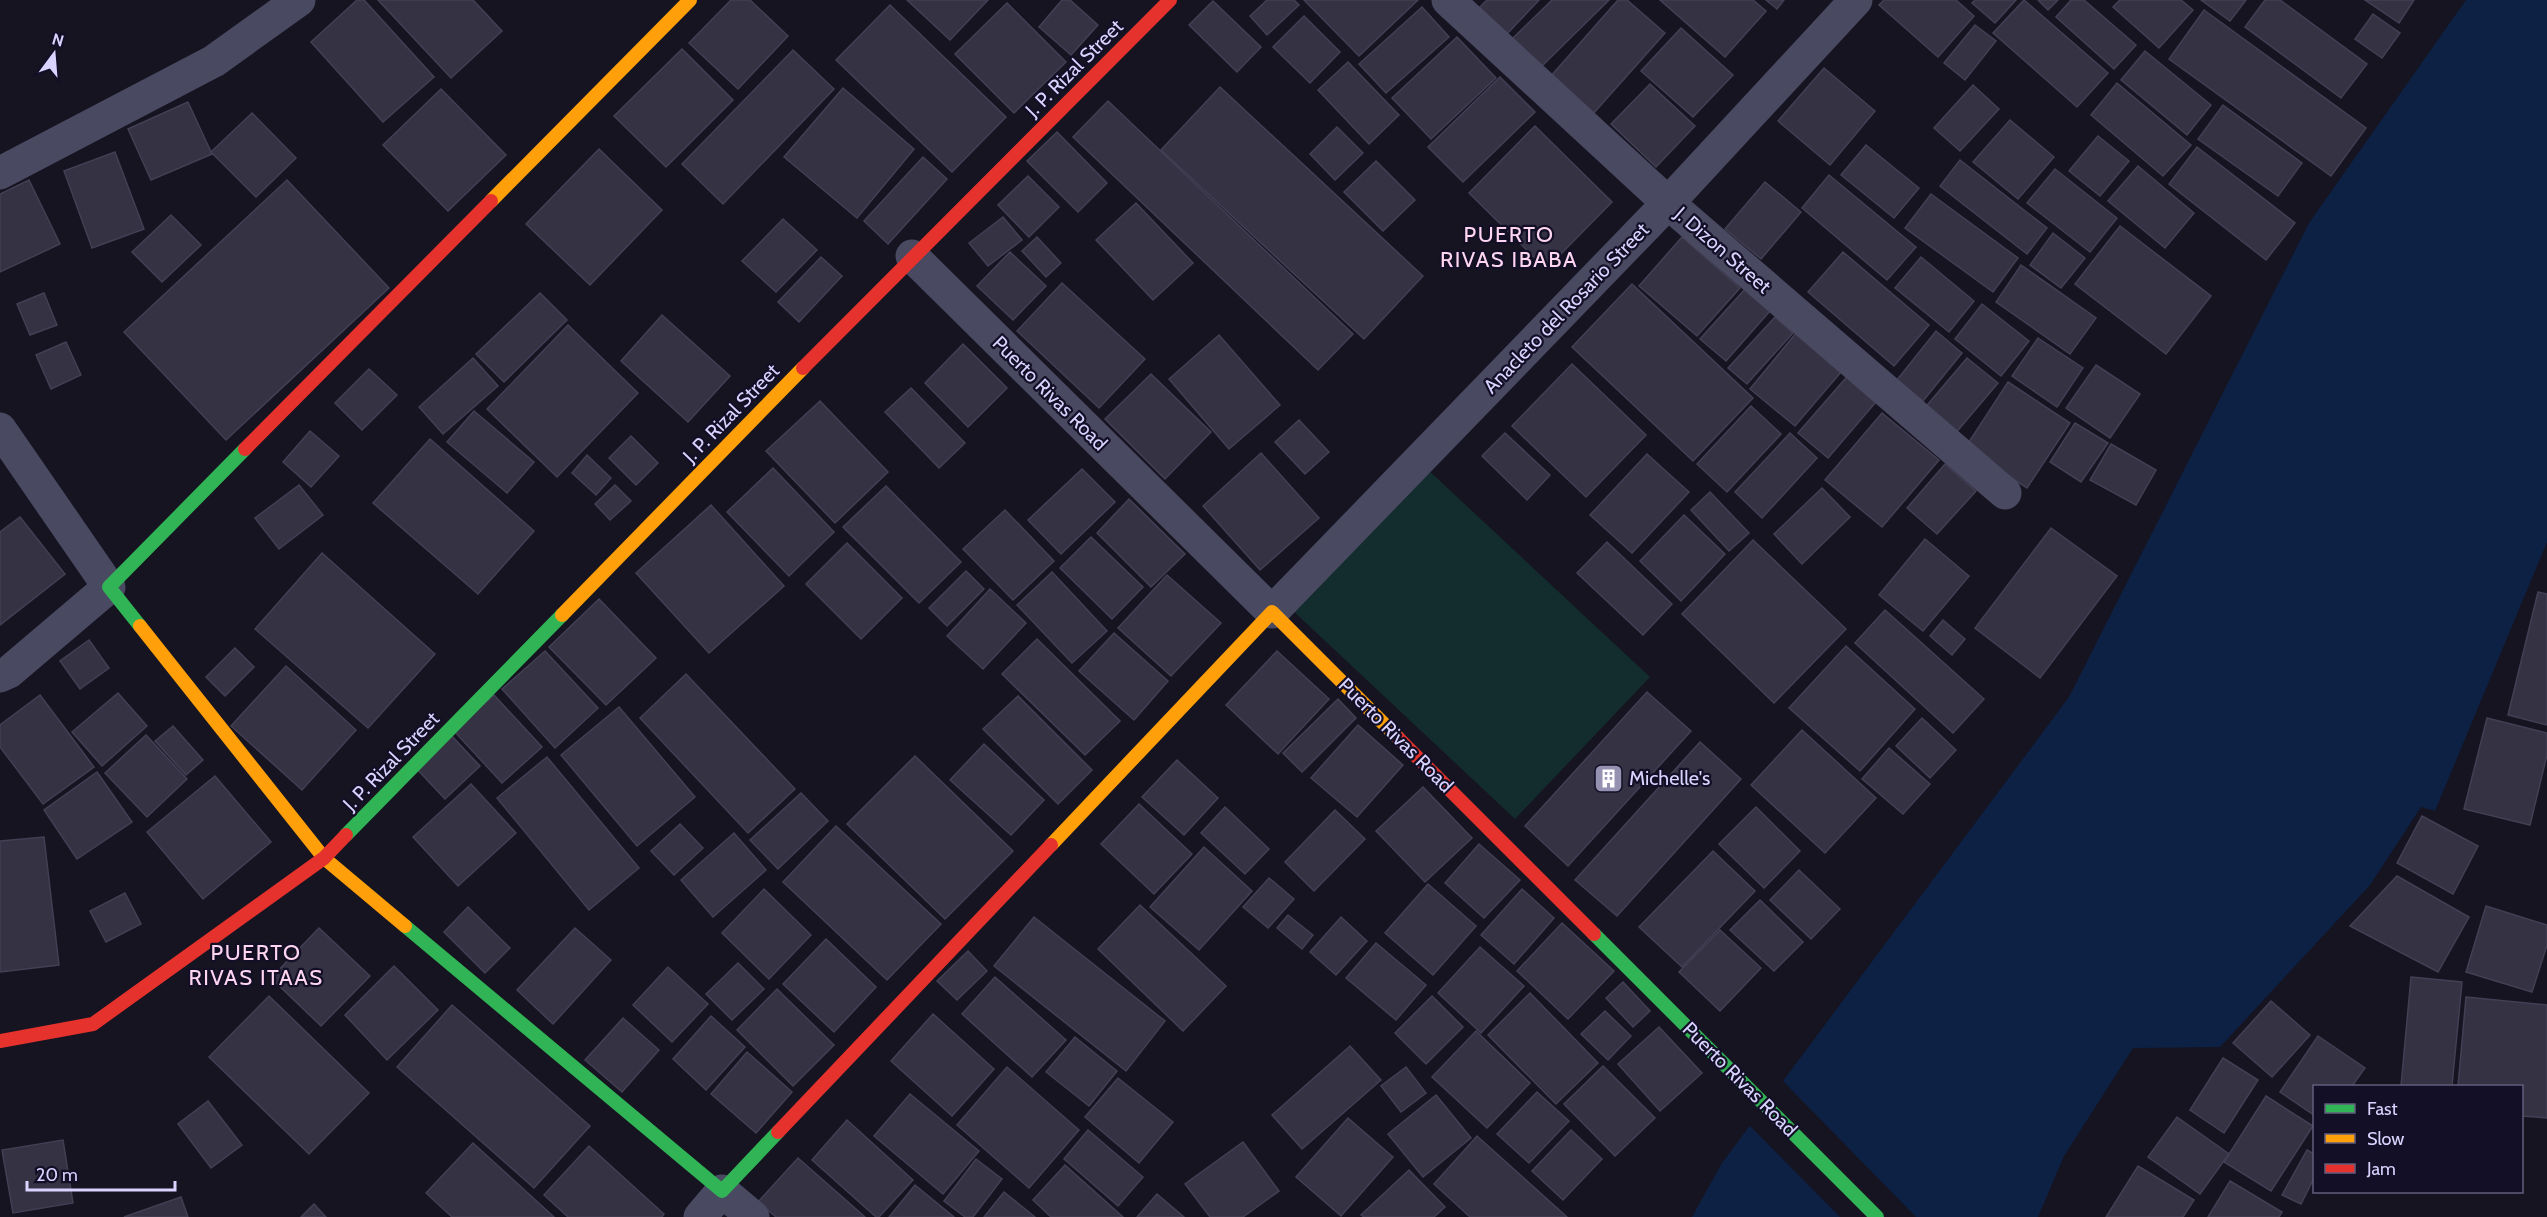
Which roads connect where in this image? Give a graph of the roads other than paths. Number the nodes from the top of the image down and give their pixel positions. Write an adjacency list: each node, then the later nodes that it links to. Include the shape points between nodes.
1 (299, 0): 6 (street, via 214,62)
2 (690, 0): 11 (street)
3 (1170, 0): 8 (street, J. P. Rizal Street)
4 (1448, 0): 7 (street, J. Dizon Street)
5 (1856, 0): 7 (street, Anacleto del Rosario Street)
6 (0, 173)
7 (1668, 203): 10 (street, J. Dizon Street); 12 (street, Anacleto del Rosario Street)
8 (912, 256): 12 (street, Puerto Rivas Road); 14 (street, J. P. Rizal Street)
9 (0, 429): 11 (street)
10 (2005, 493)
11 (109, 587): 13 (street); 14 (street)
12 (1272, 612): 16 (street); 19 (street, Puerto Rivas Road)
13 (0, 676)
14 (324, 858): 15 (street, J. P. Rizal Street, via 93,1024); 16 (street)
15 (0, 1041)
16 (722, 1191): 17 (street); 18 (street)
17 (700, 1217)
18 (753, 1217)
19 (1877, 1217)

